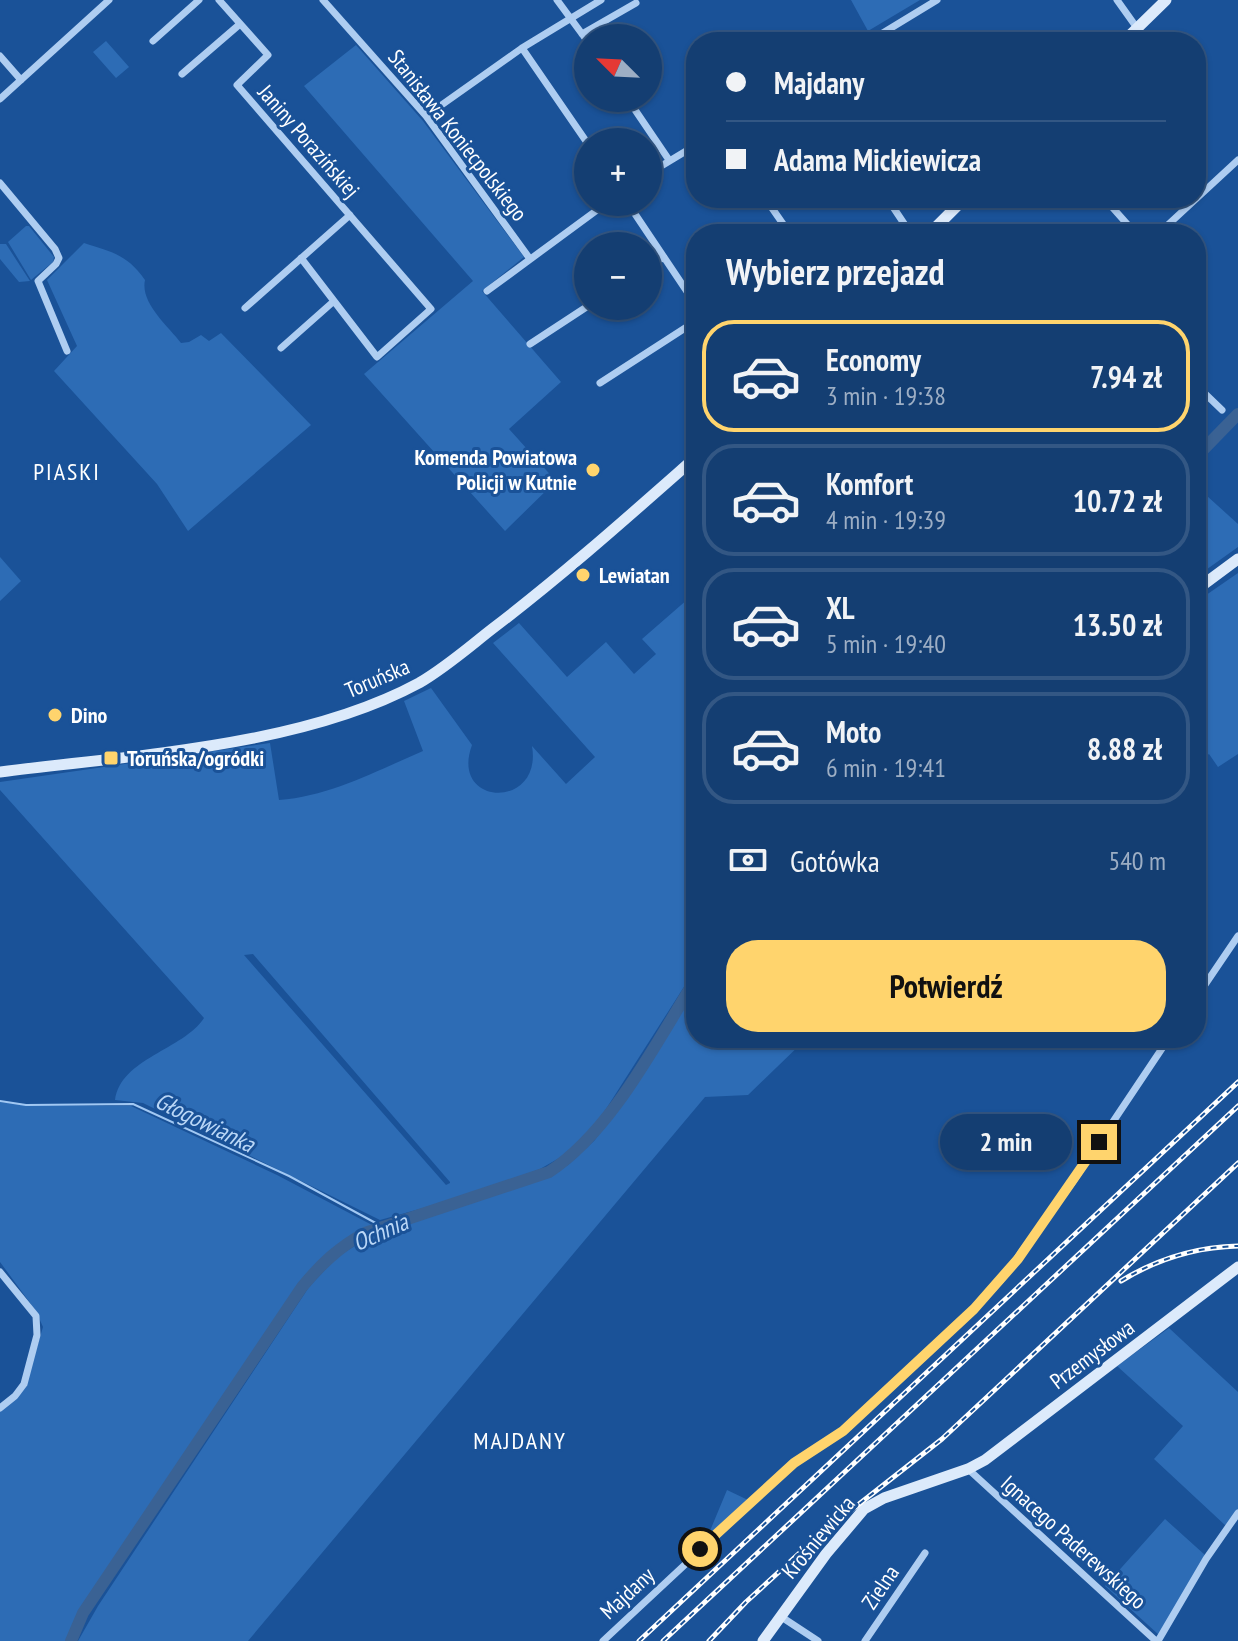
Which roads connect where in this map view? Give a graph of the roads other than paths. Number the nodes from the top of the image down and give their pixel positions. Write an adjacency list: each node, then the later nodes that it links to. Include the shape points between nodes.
1 (109, 0): 22 (street)
2 (199, 0): 18 (street)
3 (219, 0): 12 (street, Janiny Porazińskiej)
4 (323, 0): 25 (street, Stanisława Koniecpolskiego)
5 (557, 0): 11 (street)
6 (601, 0): 11 (street)
7 (937, 0): 16 (street)
8 (1117, 0): 15 (street)
9 (1166, 0): 15 (street)
10 (636, 3): 14 (street)
11 (569, 17): 13 (street); 19 (street)
12 (240, 24): 21 (street); 36 (street, Janiny Porazińskiej, via 268,55 237,85)
13 (574, 24)
14 (601, 24)
15 (1137, 28): 17 (street)
16 (884, 32)
17 (1133, 32)
18 (153, 41)
19 (522, 48): 25 (street); 26 (street)
20 (0, 56): 22 (street)
21 (182, 74)
22 (21, 80): 23 (street)
23 (0, 99)
24 (636, 112): 28 (street)
25 (426, 116): 44 (street, Stanisława Koniecpolskiego)
26 (577, 128)
27 (686, 151): 28 (street)
28 (669, 160): 30 (street)
29 (1238, 160): 32 (street)
30 (662, 165)
31 (0, 183): 53 (street, via 59,258 38,281)
32 (1206, 190)
33 (955, 208): 39 (street)
34 (1113, 208): 40 (street)
35 (1186, 208): 41 (street)
36 (350, 215): 43 (street); 47 (street, Janiny Porazińskiej, via 431,309 377,357)
37 (589, 216): 44 (street)
38 (636, 216): 42 (street)
39 (939, 224)
40 (1127, 224)
41 (1169, 224)
42 (664, 257): 45 (street)
43 (301, 258): 47 (street); 48 (street)
44 (530, 259): 46 (street)
45 (686, 290)
46 (487, 291)
47 (334, 301): 52 (street)
48 (245, 308)
49 (574, 315): 51 (street)
50 (686, 327): 54 (street)
51 (530, 344)
52 (281, 348)
53 (67, 351)
54 (600, 383)
55 (1206, 395): 56 (street)
56 (1222, 410)
57 (686, 466): 60 (street, Toruńska, via 549,586 421,681 379,701 308,726 252,738)
58 (1238, 559): 59 (street)
59 (1206, 583)
60 (0, 772)
61 (1238, 936): 62 (street)
62 (1206, 982)
63 (1162, 1048): 71 (street, Majdany, via 1064,1194 974,1309 864,1412 794,1463)
64 (1238, 1267): 67 (street, Przemysłowa, via 1003,1448)
65 (0, 1272): 66 (street, via 36,1316 37,1335 24,1384)
66 (0, 1408)
67 (968, 1469): 70 (street, Krośniewicka, via 864,1509); 75 (street, Ignacego Paderewskiego)
68 (1238, 1513): 75 (street, Ignacego Paderewskiego)
69 (925, 1553): 74 (street, Zielna)
70 (780, 1616): 72 (street, Krośniewicka); 73 (street)
71 (603, 1641)
72 (763, 1641)
73 (818, 1641)
74 (865, 1641)
75 (1157, 1641)

